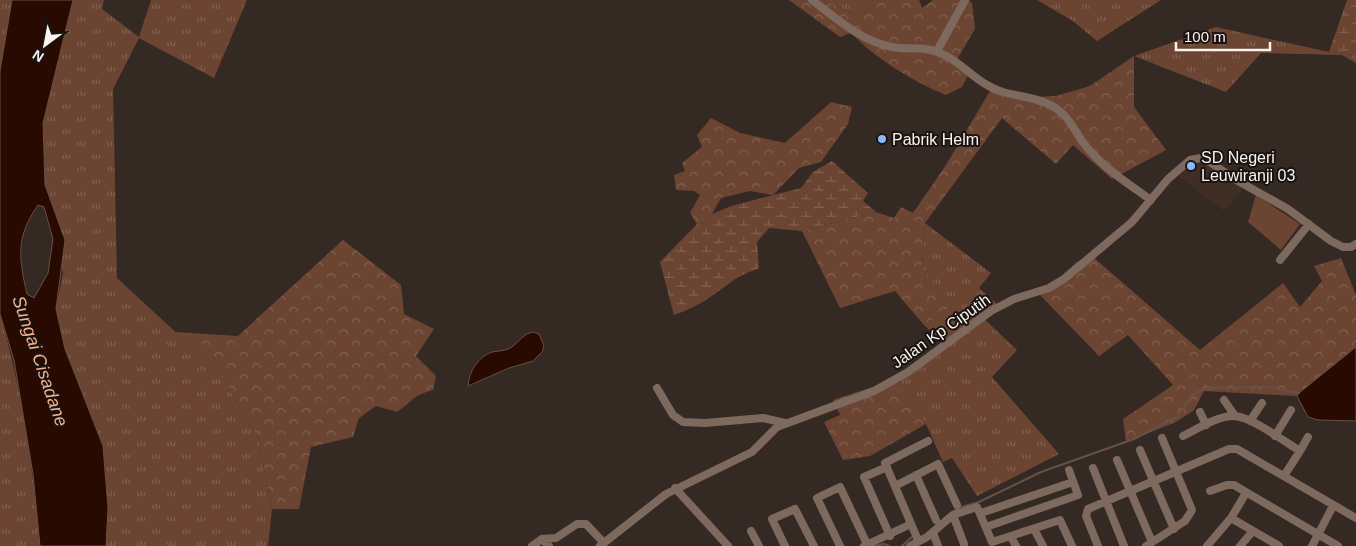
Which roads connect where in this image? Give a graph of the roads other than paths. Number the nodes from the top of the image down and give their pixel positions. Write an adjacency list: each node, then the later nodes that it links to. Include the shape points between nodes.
1 (812, 0): 3 (street, via 859,35 876,43 902,49)
2 (965, 0): 3 (street)
3 (937, 51): 4 (street, via 962,64 986,85 1007,94 1030,97 1064,112 1088,149 1109,170)
4 (1152, 200): 5 (street, Jalan Kp Ciputih, via 1182,165 1201,158); 15 (street, Jalan Kp Ciputih, via 1132,222 1049,288 1014,299 991,311 908,372 874,392)
5 (1309, 224): 6 (street, Jalan Kp Ciputih, via 1343,247); 7 (street)
6 (1356, 244)
7 (1280, 260)
8 (657, 388): 15 (street, via 673,415 683,422 763,418)
9 (1224, 400): 13 (street)
10 (1262, 403): 14 (street)
11 (1291, 410): 18 (street)
12 (1200, 412): 16 (street)
13 (1235, 416): 14 (street); 16 (street)
14 (1250, 421): 18 (street)
15 (785, 423): 34 (street, Jalan Kp Ciputih, via 744,457)
16 (1206, 425): 17 (street)
17 (1183, 436)
18 (1275, 436): 23 (street)
19 (1308, 437): 23 (street)
20 (1162, 438): 28 (street)
21 (928, 441): 25 (street, via 885,463)
22 (1140, 450): 32 (street)
23 (1300, 451): 30 (street)
24 (1117, 460): 35 (street)
25 (887, 467): 33 (street); 54 (street, via 864,477)
26 (1093, 468): 38 (street)
27 (1069, 470): 31 (street)
28 (1176, 471): 30 (street, via 1229,449 1237,449); 32 (street); 49 (street, via 1192,510)
29 (916, 475): 33 (street); 39 (street, via 938,464); 45 (street)
30 (1284, 476): 40 (street)
31 (1073, 482): 41 (street); 47 (street, via 1078,495)
32 (1153, 482): 35 (street); 49 (street)
33 (895, 486): 46 (street)
34 (675, 488): 58 (street, Jalan Kp Ciputih); 64 (street)
35 (1130, 491): 38 (street); 60 (street)
36 (1210, 491): 37 (street, via 1234,485)
37 (1246, 493): 43 (street); 53 (street)
38 (1106, 501): 73 (street, via 1086,511); 74 (street)
39 (957, 504)
40 (1333, 506): 44 (street); 53 (street)
41 (981, 514): 42 (street, via 977,506); 47 (street)
42 (954, 515): 52 (street); 59 (street)
43 (1231, 518): 51 (street); 75 (street)
44 (1356, 518)
45 (936, 520)
46 (911, 524): 54 (street); 57 (street)
47 (986, 527): 55 (street, via 992,542)
48 (1034, 529): 55 (street); 71 (street); 72 (street, via 1060,520)
49 (1174, 529): 60 (street)
50 (751, 530): 65 (street)
51 (1254, 531): 76 (street); 77 (street)
52 (933, 532): 57 (street); 69 (street)
53 (1318, 535): 78 (street); 79 (street)
54 (890, 536): 61 (street)
55 (1011, 537): 70 (street)
56 (542, 539): 58 (street, via 556,538 578,524 586,524); 62 (street); 63 (street)
57 (914, 542)
58 (601, 544)
59 (964, 544)
60 (1149, 544)
61 (866, 545): 68 (street, via 840,487 817,498)
62 (532, 546)
63 (549, 546)
64 (728, 546)
65 (759, 546)
66 (785, 546): 67 (street, via 772,519 795,509)
67 (814, 546)
68 (840, 546)
69 (938, 546)
70 (1016, 546)
71 (1043, 546)
72 (1072, 546)
73 (1098, 546)
74 (1124, 546)
75 (1207, 546)
76 (1240, 546)
77 (1278, 546)
78 (1312, 546)
79 (1338, 546)

